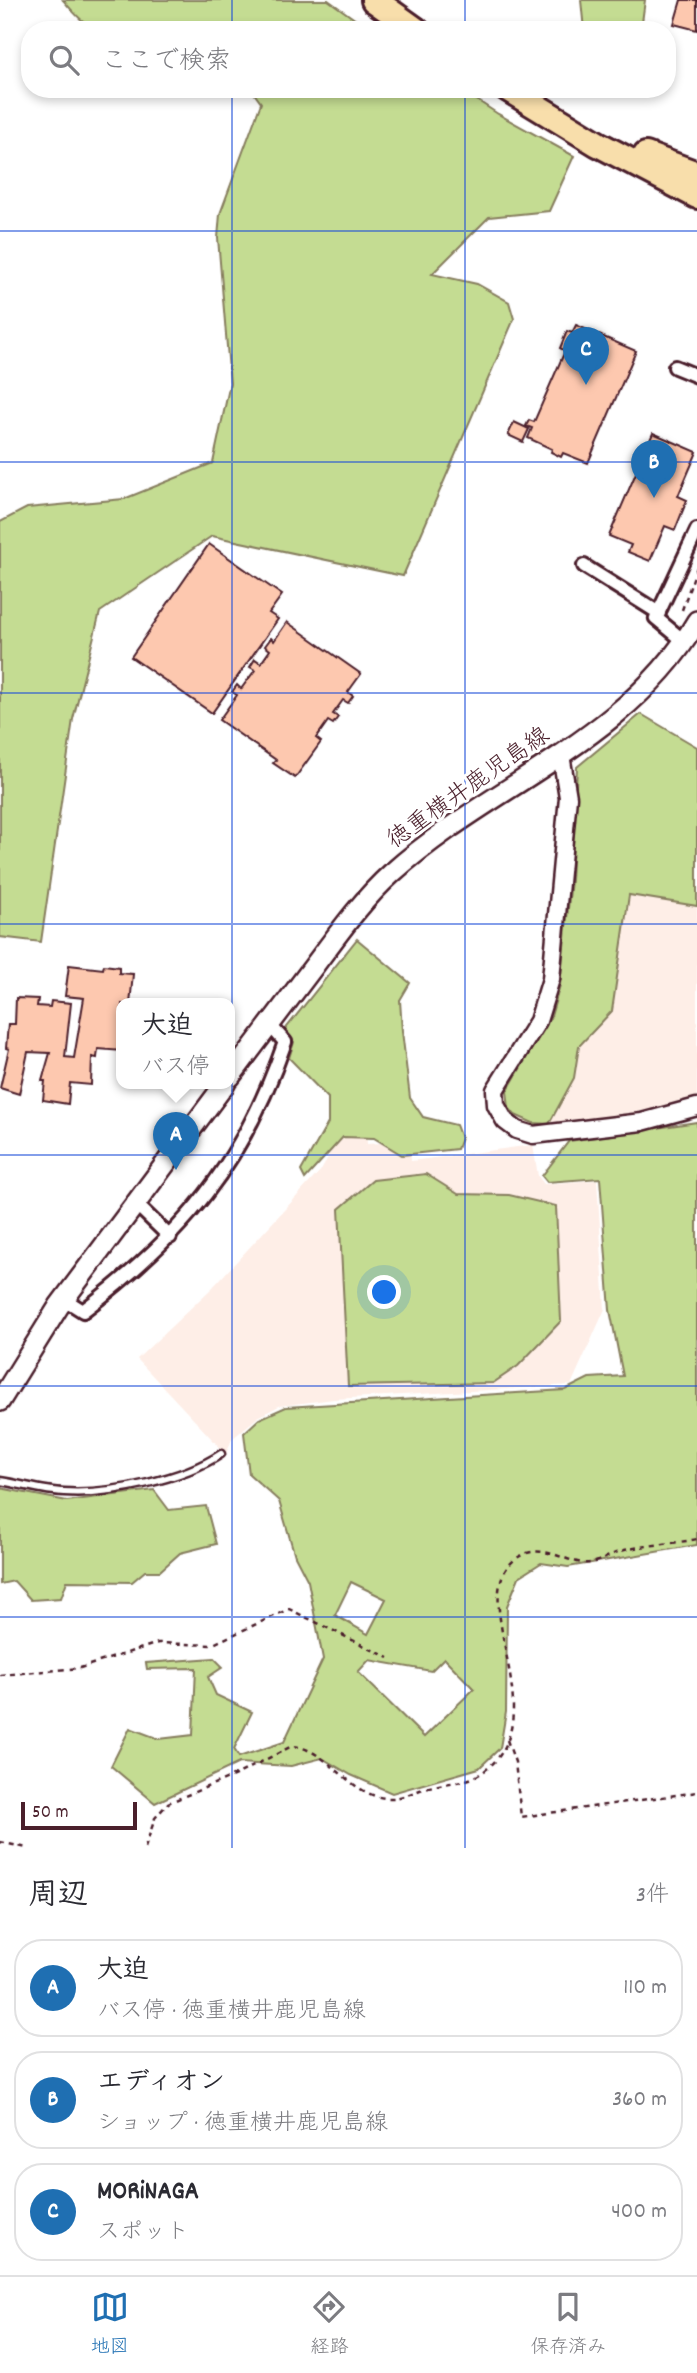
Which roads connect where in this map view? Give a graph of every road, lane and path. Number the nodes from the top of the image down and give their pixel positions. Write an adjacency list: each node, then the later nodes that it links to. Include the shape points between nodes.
1 (374, 0): 2 (highway)
2 (403, 21)
3 (523, 98): 4 (highway)
4 (576, 130): 5 (highway); 6 (highway)
5 (697, 174)
6 (697, 196)
7 (675, 367): 8 (street)
8 (697, 376)
9 (697, 530): 12 (street)
10 (584, 566): 12 (street)
11 (697, 567): 14 (path)
12 (659, 613): 14 (street, via 656,618)
13 (697, 621): 14 (main road, 徳重横井鹿児島線)
14 (679, 636): 15 (main road, 徳重横井鹿児島線, via 650,683)
15 (561, 755): 16 (main road, 徳重横井鹿児島線, via 446,829 391,873 356,910); 19 (street, via 568,797 551,979 538,1021 501,1076 495,1090 496,1105 511,1125 533,1135 642,1122)
16 (270, 1025): 17 (main road, 徳重横井鹿児島線); 21 (street, via 285,1042 255,1121 236,1153)
17 (235, 1070)
18 (221, 1089): 20 (main road)
19 (697, 1108)
20 (135, 1203): 21 (street); 22 (main road)
21 (170, 1237): 22 (street, via 83,1311)
22 (64, 1299): 23 (main road)
23 (0, 1401)
24 (221, 1454): 25 (lane, via 200,1469 97,1491 65,1492)
25 (0, 1481)
26 (697, 1539): 29 (path, via 620,1551 584,1563 555,1552 518,1557 500,1584 498,1606 515,1698)
27 (389, 1658): 28 (path, via 289,1609 211,1645 158,1643 80,1668)
28 (0, 1675)
29 (507, 1740): 30 (path, via 515,1762 522,1817); 33 (path, via 481,1773 463,1782 393,1798 346,1780 315,1752 282,1748 238,1774 168,1803 155,1818)
30 (697, 1792)
31 (0, 1842): 32 (path)
32 (27, 1848)
33 (145, 1848)

